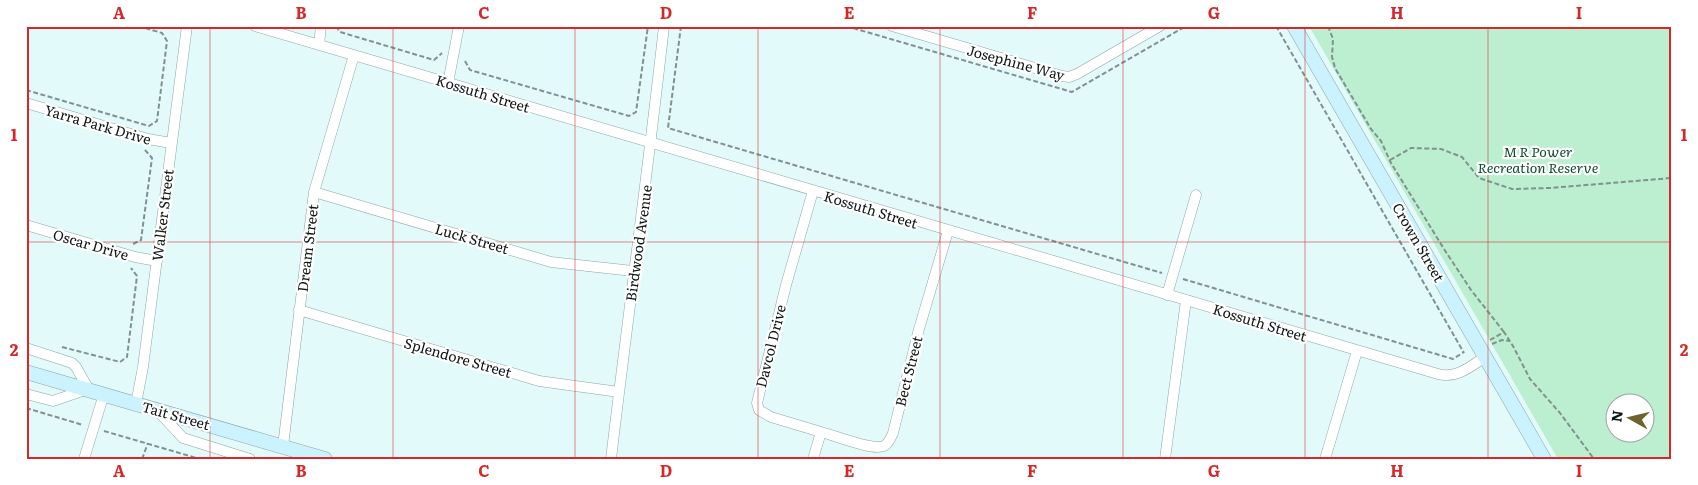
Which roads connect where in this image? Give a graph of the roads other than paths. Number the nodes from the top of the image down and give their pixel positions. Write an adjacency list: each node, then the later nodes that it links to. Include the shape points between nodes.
1 (186, 26): 13 (street, Walker Street)
2 (255, 26): 9 (street, Kossuth Street)
3 (321, 26): 9 (street)
4 (459, 26): 11 (street)
5 (664, 26): 14 (street, Birdwood Avenue)
6 (892, 26): 7 (street, Josephine Way, via 1067,77)
7 (1160, 26)
8 (1294, 26): 27 (street, Crown Street)
9 (319, 45): 10 (street, Kossuth Street)
10 (354, 55): 11 (street, Kossuth Street); 16 (street, Dream Street)
11 (448, 83): 14 (street, Kossuth Street)
12 (26, 103): 13 (street, Yarra Park Drive)
13 (171, 144): 20 (street, Walker Street)
14 (651, 144): 15 (street, Kossuth Street); 21 (street, Birdwood Avenue)
15 (813, 191): 19 (street, Kossuth Street); 35 (street, Davcol Drive, via 756,404 767,415)
16 (314, 192): 21 (street, Luck Street, via 551,262); 24 (street, Dream Street)
17 (1196, 195): 22 (street)
18 (26, 225): 20 (street, Oscar Drive)
19 (948, 231): 22 (street, Kossuth Street); 35 (street, Bect Street, via 888,442 875,447)
20 (156, 261): 33 (street, Walker Street)
21 (633, 271): 30 (street, Birdwood Avenue)
22 (1166, 295): 23 (street, Kossuth Street)
23 (1186, 300): 26 (street, Kossuth Street); 42 (street)
24 (299, 310): 30 (street, Splendore Street, via 539,381); 36 (street, Dream Street)
25 (26, 348): 29 (street, via 72,363)
26 (1357, 351): 27 (street, Kossuth Street, via 1446,376 1471,366); 43 (street)
27 (1481, 351): 44 (street, Crown Street)
28 (26, 372): 29 (street, Tait Street)
29 (88, 390): 31 (street, via 53,401); 32 (street, Tait Street)
30 (619, 392): 40 (street, Birdwood Avenue)
31 (26, 394)
32 (104, 394): 33 (street, Tait Street); 37 (street)
33 (136, 404): 34 (street, Tait Street)
34 (156, 410): 36 (street, Tait Street); 38 (street, via 183,438)
35 (821, 432): 41 (street)
36 (283, 446): 39 (street, Tait Street)
37 (84, 459)
38 (250, 459)
39 (325, 459)
40 (611, 459)
41 (813, 459)
42 (1165, 459)
43 (1325, 459)
44 (1544, 459)

